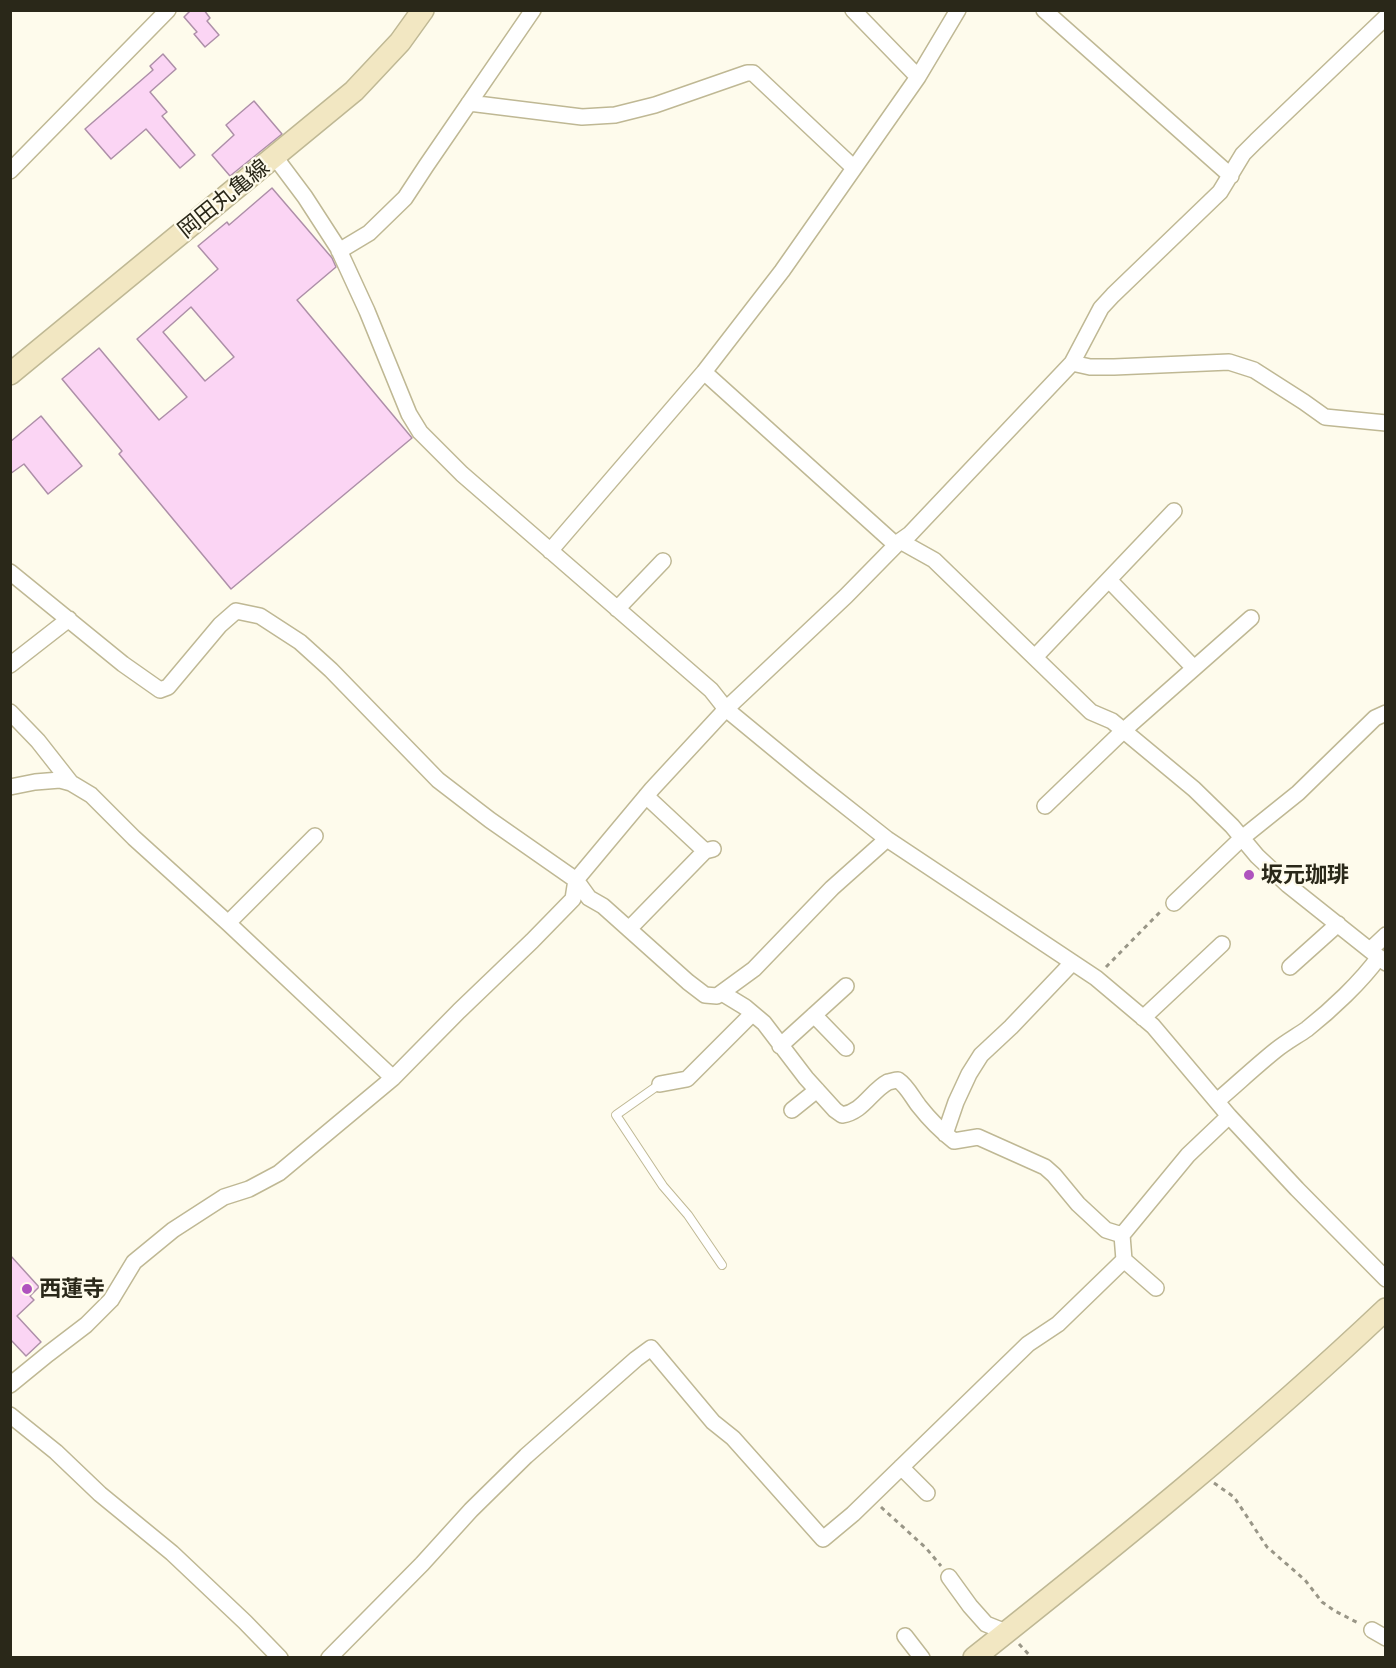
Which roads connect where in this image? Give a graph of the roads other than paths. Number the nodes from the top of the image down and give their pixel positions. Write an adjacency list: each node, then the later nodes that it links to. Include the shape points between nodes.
1 (168, 10): 12 (street)
2 (423, 10): 10 (main road, 岡田丸亀線, via 400,42 354,91)
3 (532, 10): 9 (street)
4 (853, 10): 8 (street)
5 (958, 10): 8 (street)
6 (1044, 10): 13 (street)
7 (1386, 17): 13 (street, via 1256,141)
8 (918, 76): 11 (street)
9 (469, 103): 11 (street, via 582,117 615,115 753,73); 14 (street, via 393,212)
10 (274, 158): 14 (street, via 305,197); 17 (main road, 岡田丸亀線)
11 (854, 168): 16 (street, via 782,271)
12 (10, 171)
13 (1231, 176): 15 (street, via 1220,192 1101,308)
14 (339, 251): 21 (street, via 420,432)
15 (1072, 363): 18 (street, via 1114,367 1229,362 1254,370 1325,417); 20 (street)
16 (704, 372): 20 (street); 21 (street)
17 (10, 374)
18 (1386, 423)
19 (1174, 511): 24 (street)
20 (898, 543): 28 (street, via 934,560); 31 (street)
21 (550, 551): 25 (street)
22 (663, 561): 25 (street)
23 (10, 572): 27 (street)
24 (1108, 580): 28 (street); 30 (street)
25 (617, 609): 31 (street, via 711,690)
26 (1251, 618): 30 (street)
27 (69, 619): 29 (street); 42 (street, via 160,690 168,687 236,611 260,616 300,642 323,663 438,780)
28 (1035, 657): 34 (street, via 1091,712)
29 (10, 665)
30 (1194, 668): 34 (street)
31 (726, 709): 37 (street); 41 (street)
32 (10, 712): 35 (street)
33 (1386, 713): 40 (street, via 1375,718 1298,793)
34 (1123, 730): 38 (street); 40 (street, via 1194,789)
35 (71, 783): 36 (street, via 43,781); 44 (street, via 91,795)
36 (10, 787)
37 (646, 796): 42 (street); 46 (street, via 709,850)
38 (1045, 806)
39 (315, 836): 44 (street)
40 (1242, 838): 43 (street); 45 (street, via 1288,885)
41 (887, 839): 50 (street); 53 (street, via 832,888 754,969)
42 (576, 880): 46 (street, via 590,898); 59 (street, via 573,899)
43 (1174, 903)
44 (228, 923): 59 (street)
45 (1338, 924): 49 (street); 51 (street)
46 (628, 929): 53 (street, via 705,995)
47 (1386, 935): 49 (street)
48 (1222, 944): 56 (street)
49 (1378, 957): 62 (street, via 1306,1030 1278,1048)
50 (1072, 963): 56 (street); 65 (street, via 981,1055 956,1101)
51 (1290, 967)
52 (846, 986): 55 (street)
53 (722, 993): 54 (street)
54 (752, 1014): 57 (street, via 764,1023); 60 (street, via 687,1079)
55 (814, 1015): 57 (street); 58 (street)
56 (1143, 1018): 62 (street)
57 (780, 1046): 61 (street)
58 (846, 1048)
59 (393, 1078): 72 (street, via 279,1173 224,1197 173,1230 134,1262 111,1300 86,1325)
60 (660, 1084): 68 (lane, via 616,1115)
61 (817, 1090): 63 (street); 65 (street, via 842,1115 857,1109 888,1082 898,1080)
62 (1217, 1101): 64 (street)
63 (792, 1110)
64 (1229, 1116): 66 (street, via 1188,1155); 69 (street)
65 (945, 1134): 66 (street, via 954,1141 978,1137 1045,1167 1106,1230)
66 (1122, 1235): 67 (street)
67 (1124, 1260): 70 (street); 74 (street, via 1058,1324 1028,1344)
68 (722, 1265)
69 (1386, 1279)
70 (1156, 1288)
71 (1386, 1309): 77 (main road, via 1200,1475)
72 (10, 1385)
73 (10, 1415): 79 (street, via 172,1553)
74 (901, 1467): 75 (street); 80 (street, via 823,1539 733,1438 713,1422 651,1348 526,1456)
75 (927, 1493)
76 (949, 1577): 77 (street, via 986,1624)
77 (1006, 1632): 82 (main road)
78 (905, 1636): 81 (street)
79 (279, 1658)
80 (329, 1658)
81 (922, 1658)
82 (974, 1658)

